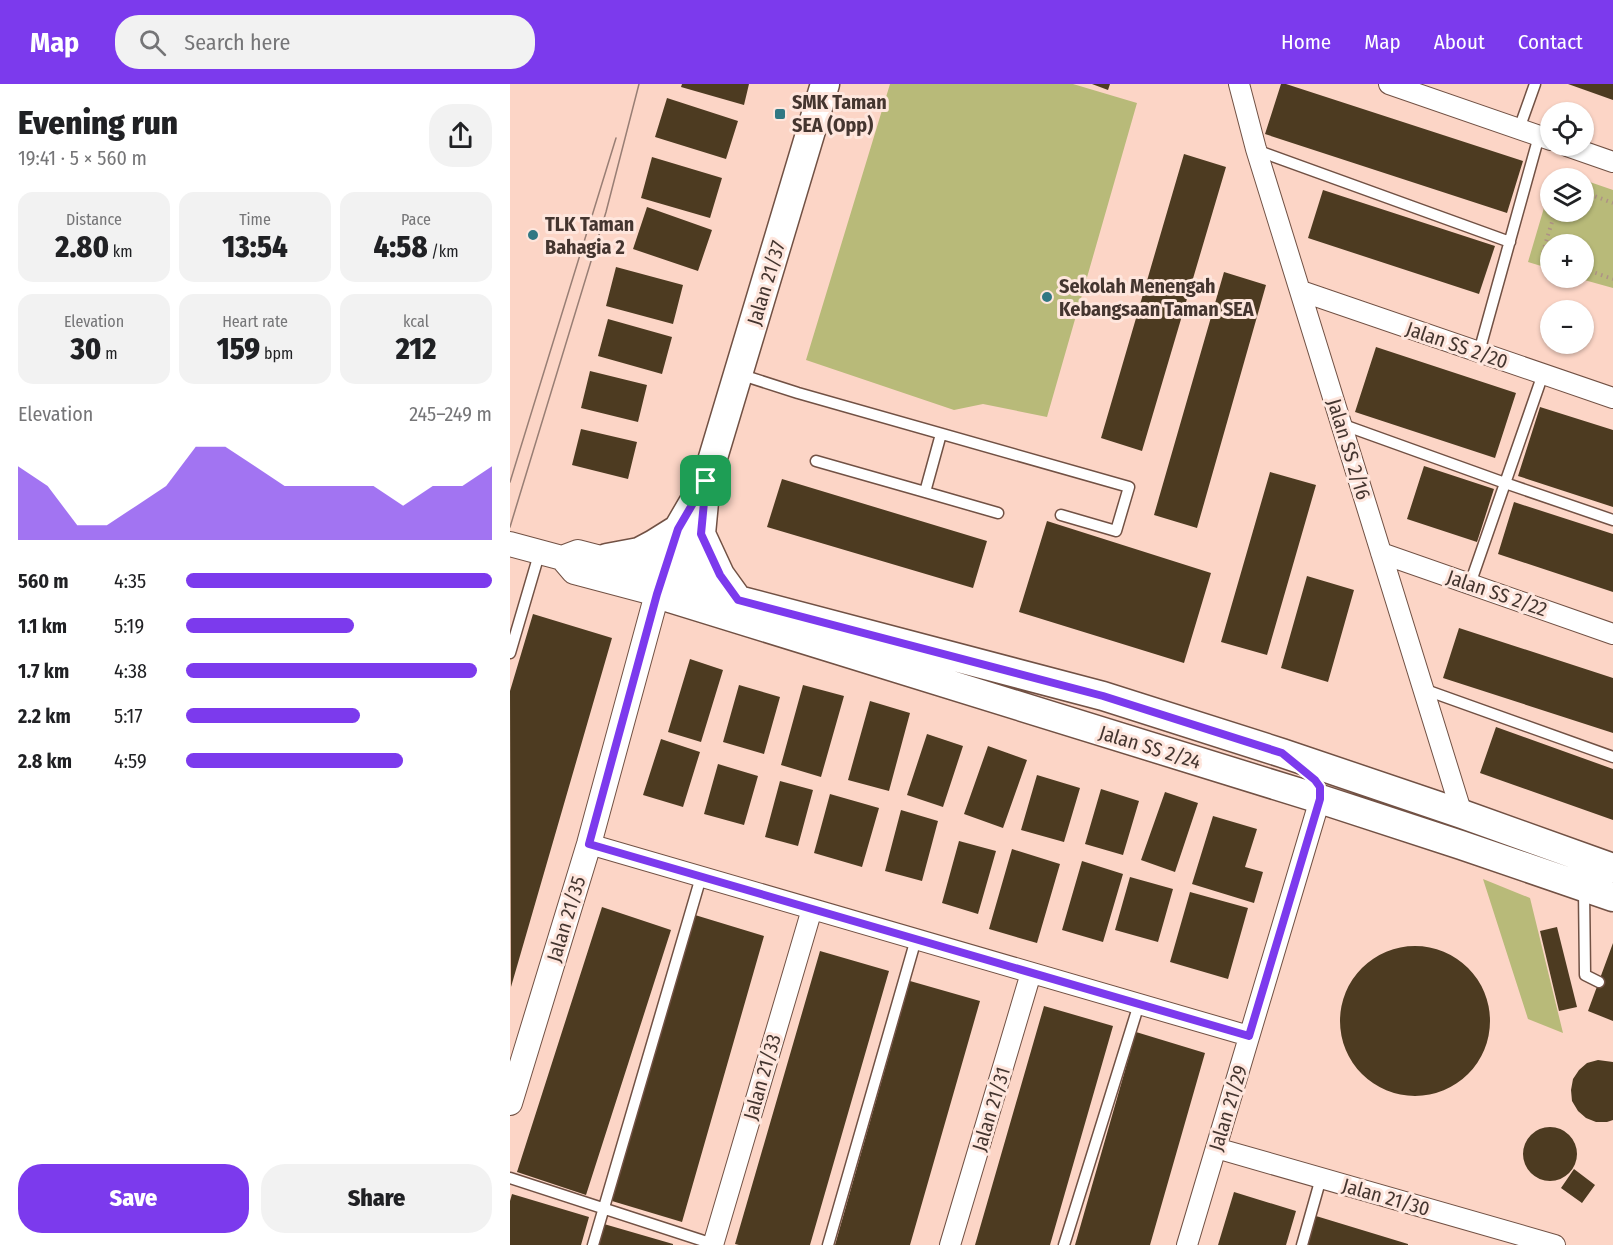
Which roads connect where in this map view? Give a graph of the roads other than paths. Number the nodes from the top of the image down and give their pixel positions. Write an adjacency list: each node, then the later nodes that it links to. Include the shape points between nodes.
1 (825, 84): 14 (main road, Jalan 21/37)
2 (1239, 84): 7 (street, Jalan SS 2/16)
3 (1389, 84): 5 (street)
4 (1535, 84): 5 (lane)
5 (1518, 129): 6 (street)
6 (1540, 136)
7 (1256, 149): 11 (lane); 12 (street, Jalan SS 2/16)
8 (1540, 153): 11 (lane)
9 (1594, 155): 10 (street)
10 (1613, 162)
11 (1510, 242): 13 (lane)
12 (1301, 291): 13 (street, Jalan SS 2/20); 17 (street, Jalan SS 2/16)
13 (1479, 352): 15 (street, Jalan SS 2/20)
14 (738, 374): 18 (lane); 25 (main road, Jalan 21/37)
15 (1543, 374): 16 (street, Jalan SS 2/20); 20 (lane)
16 (1613, 398)
17 (1341, 424): 20 (lane); 27 (street, Jalan SS 2/16)
18 (941, 434): 21 (lane); 23 (lane, via 1129,487 1116,531)
19 (816, 461): 21 (lane)
20 (1506, 483): 24 (lane); 30 (lane)
21 (925, 492): 22 (lane)
22 (998, 513)
23 (1061, 515)
24 (1613, 520)
25 (690, 531): 29 (main road, via 639,552); 31 (main road, Jalan 21/37); 32 (main road)
26 (510, 544): 28 (street)
27 (1381, 552): 30 (street, Jalan SS 2/22); 35 (street, Jalan SS 2/16)
28 (551, 555): 29 (street, via 578,552); 31 (street, via 574,572); 34 (lane)
29 (607, 558): 31 (street)
30 (1470, 584): 33 (street, Jalan SS 2/22)
31 (673, 588): 32 (main road, Jalan SS 2/24); 38 (main road, Jalan SS 2/24); 40 (street, Jalan 21/35)
32 (738, 600): 36 (main road, Jalan SS 2/24, via 1103,696)
33 (1613, 634)
34 (510, 653)
35 (1423, 689): 37 (lane); 39 (street, Jalan SS 2/16)
36 (1282, 753): 38 (main road, via 1315,780 1320,787); 39 (main road, Jalan SS 2/24)
37 (1613, 757)
38 (1320, 799): 43 (main road, Jalan SS 2/24); 50 (street, Jalan 21/29)
39 (1462, 814): 41 (main road, Jalan SS 2/24)
40 (589, 844): 42 (street); 51 (street, Jalan 21/35)
41 (1613, 868)
42 (701, 877): 45 (street); 55 (lane)
43 (1584, 887): 44 (main road, Jalan SS 2/24); 48 (lane, via 1585,975)
44 (1613, 897)
45 (812, 909): 46 (street); 57 (street, Jalan 21/33)
46 (916, 939): 47 (street); 58 (lane)
47 (1031, 973): 49 (street); 59 (street, Jalan 21/31)
48 (1599, 982)
49 (1139, 1004): 50 (street); 60 (lane)
50 (1249, 1036): 52 (street, Jalan 21/29)
51 (510, 1103)
52 (1216, 1148): 54 (street, Jalan 21/30); 61 (street, Jalan 21/29)
53 (510, 1178): 55 (lane)
54 (1321, 1178): 62 (lane); 63 (street, Jalan 21/30)
55 (604, 1209): 56 (lane); 57 (lane)
56 (593, 1245)
57 (714, 1245)
58 (828, 1245)
59 (950, 1245)
60 (1064, 1245)
61 (1187, 1245)
62 (1302, 1245)
63 (1555, 1245)

